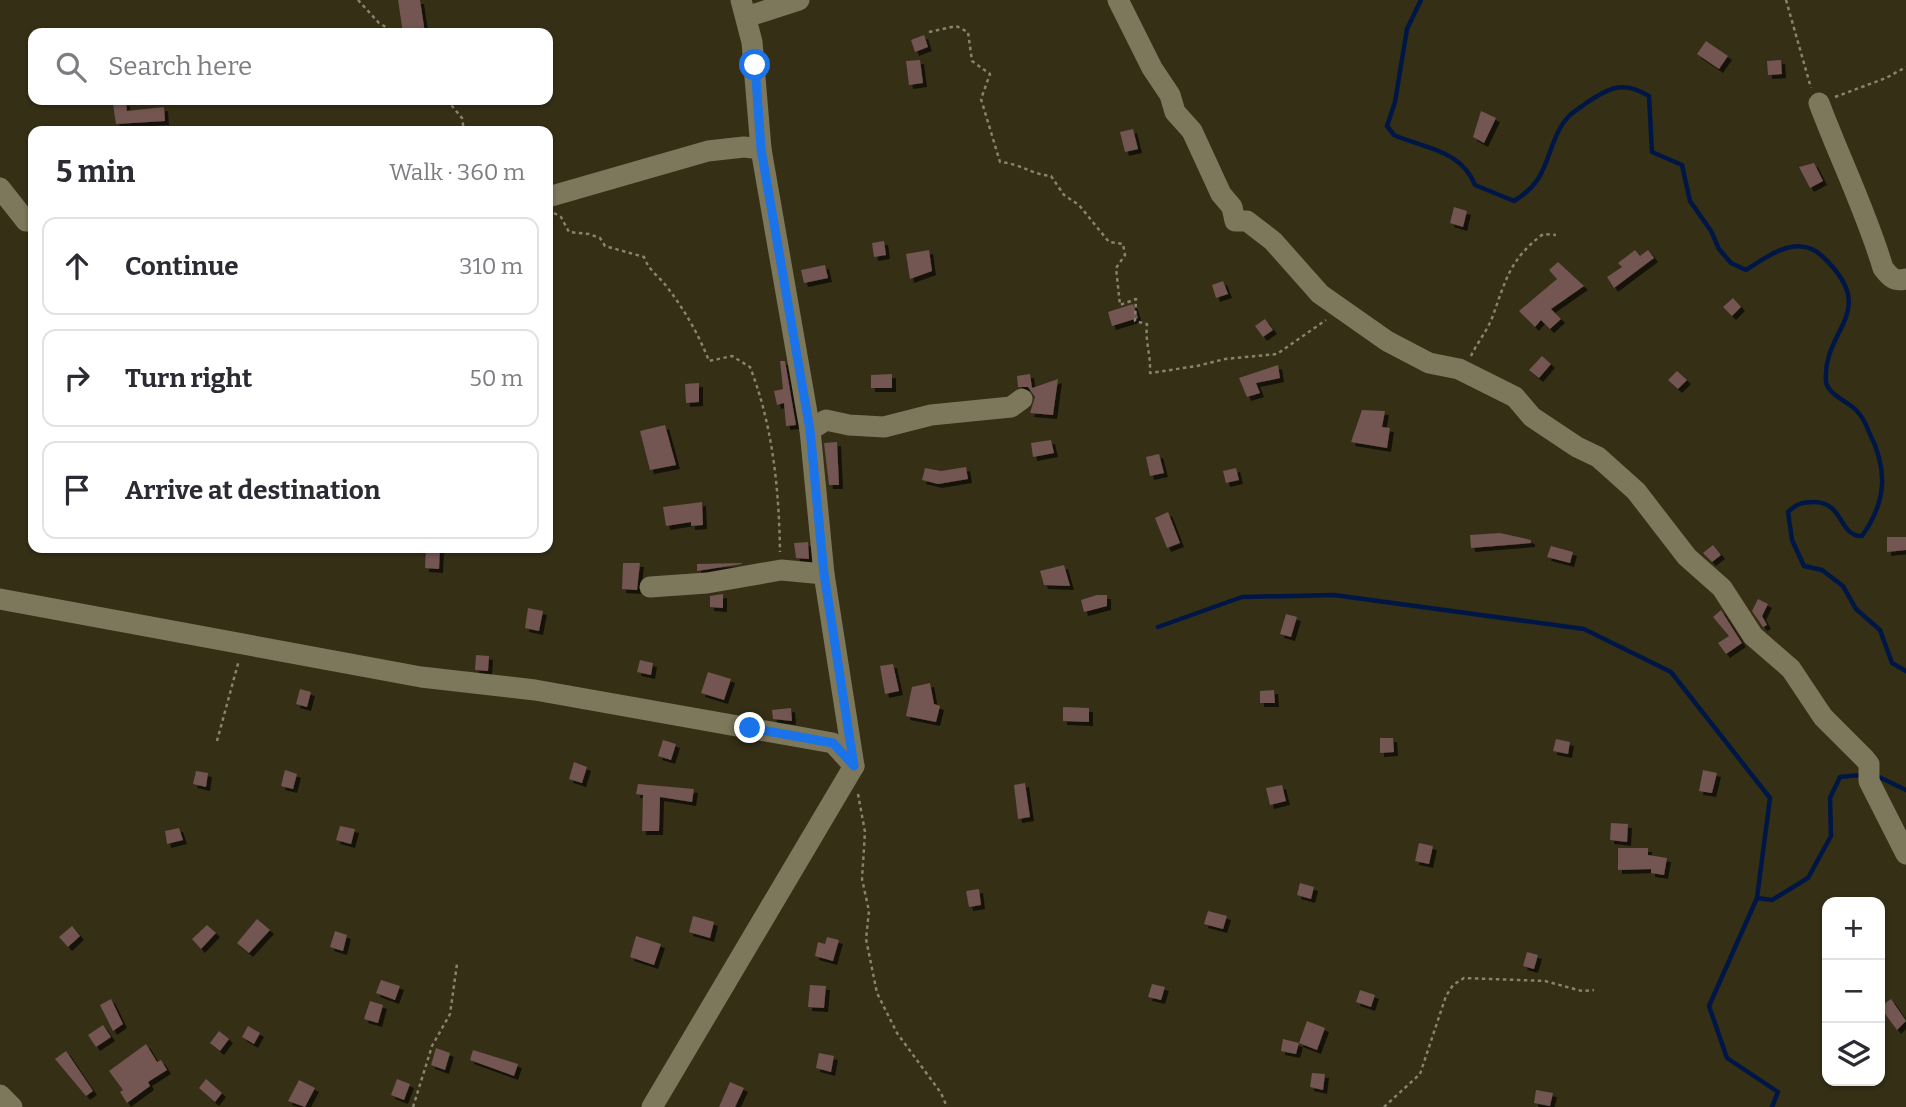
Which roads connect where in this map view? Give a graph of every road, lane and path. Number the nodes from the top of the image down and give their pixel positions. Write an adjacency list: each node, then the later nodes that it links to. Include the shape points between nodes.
1 (358, 0): 6 (path)
2 (799, 0): 5 (street)
3 (1118, 0): 19 (street, via 1175,111 1192,131 1235,221 1247,221 1273,241 1320,294)
4 (1786, 0): 9 (path)
5 (744, 8): 12 (street, via 752,41)
6 (388, 28)
7 (929, 32): 19 (path, via 956,26 968,32 972,61 989,74 981,99 1000,162 1019,163 1028,171 1051,176 1108,242 1123,244 1125,255 1116,268 1120,305 1136,299 1135,321 1147,324 1150,373 1277,354)
8 (1906, 66): 9 (path)
9 (1819, 103): 18 (street, via 1864,209 1883,268 1890,277)
10 (451, 105): 11 (path)
11 (463, 126)
12 (761, 149): 14 (street, via 708,151); 22 (street)
13 (0, 188): 16 (street)
14 (553, 196)
15 (553, 215): 23 (path, via 561,217 569,232 589,234 605,246 644,257 694,327 709,361 732,356 750,367 772,452)
16 (28, 221)
17 (1556, 235): 20 (path, via 1543,234 1517,257 1503,281 1491,320)
18 (1906, 279)
19 (1340, 309): 20 (street, via 1419,358)
20 (1459, 369): 30 (street, via 1515,397 1532,417 1598,457 1636,491 1687,557 1722,588 1753,636 1791,668 1823,717 1865,759 1869,781)
21 (1022, 399): 22 (street, via 1012,407 931,415 884,427 827,420)
22 (810, 430): 24 (street)
23 (781, 570): 24 (street); 25 (street)
24 (824, 574): 29 (street)
25 (650, 587)
26 (0, 599): 27 (street)
27 (244, 643): 28 (path); 29 (street, via 421,677 536,691 833,743)
28 (217, 741)
29 (854, 766): 36 (street); 37 (path, via 865,832 866,939 877,993)
30 (1906, 854)
31 (457, 964): 35 (path, via 450,1014 432,1046)
32 (1594, 990): 38 (path, via 1545,981 1464,978 1446,996 1420,1074)
33 (0, 1095): 34 (street)
34 (12, 1107)
35 (413, 1107)
36 (652, 1107)
37 (947, 1107)
38 (1384, 1107)

